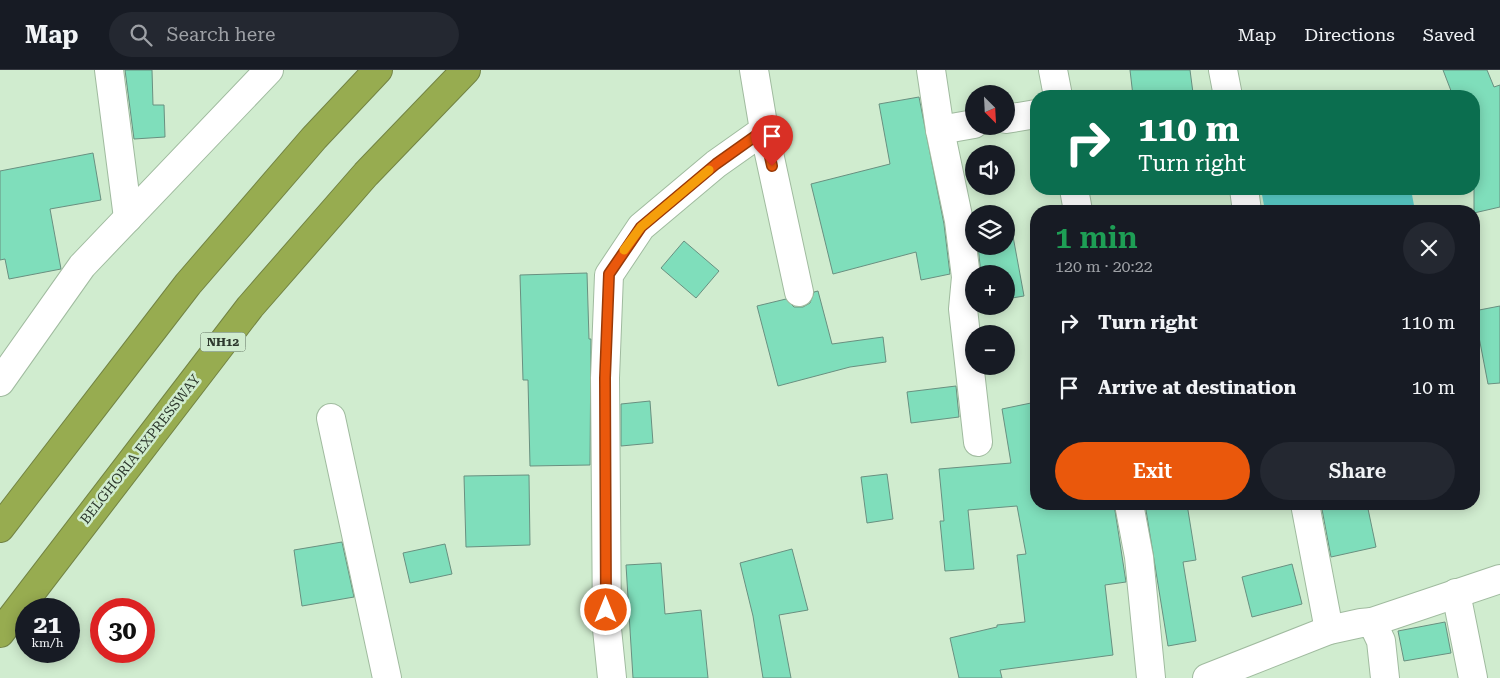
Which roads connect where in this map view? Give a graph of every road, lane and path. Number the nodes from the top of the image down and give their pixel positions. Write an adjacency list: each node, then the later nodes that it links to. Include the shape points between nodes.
1 (109, 70): 16 (street)
2 (269, 70): 16 (street)
3 (378, 70): 23 (highway, via 314,138 188,284)
4 (466, 70): 28 (highway, BELGHORIA EXPRESSWAY / NH12, via 366,174 250,307)
5 (754, 70): 14 (street)
6 (931, 70): 15 (street)
7 (1053, 70): 9 (street)
8 (1223, 70): 10 (street)
9 (1057, 90)
10 (1227, 90)
11 (1030, 115): 12 (street)
12 (1015, 118)
13 (965, 126): 15 (street)
14 (764, 130): 17 (street); 30 (street, via 716,164 641,227 609,274 605,378 606,600)
15 (940, 130): 20 (street, via 959,221 966,277 963,309)
16 (128, 218): 18 (street, via 82,266)
17 (799, 292)
18 (0, 382)
19 (331, 418): 29 (street)
20 (978, 442)
21 (1130, 510): 31 (street, via 1139,557)
22 (1306, 510): 27 (street)
23 (0, 528)
24 (1500, 579): 25 (street)
25 (1456, 593): 26 (street); 34 (street)
26 (1372, 622): 27 (street); 33 (street, via 1381,641)
27 (1328, 630): 32 (street)
28 (0, 632)
29 (387, 678)
30 (612, 678)
31 (1152, 678)
32 (1208, 678)
33 (1384, 678)
34 (1473, 678)

